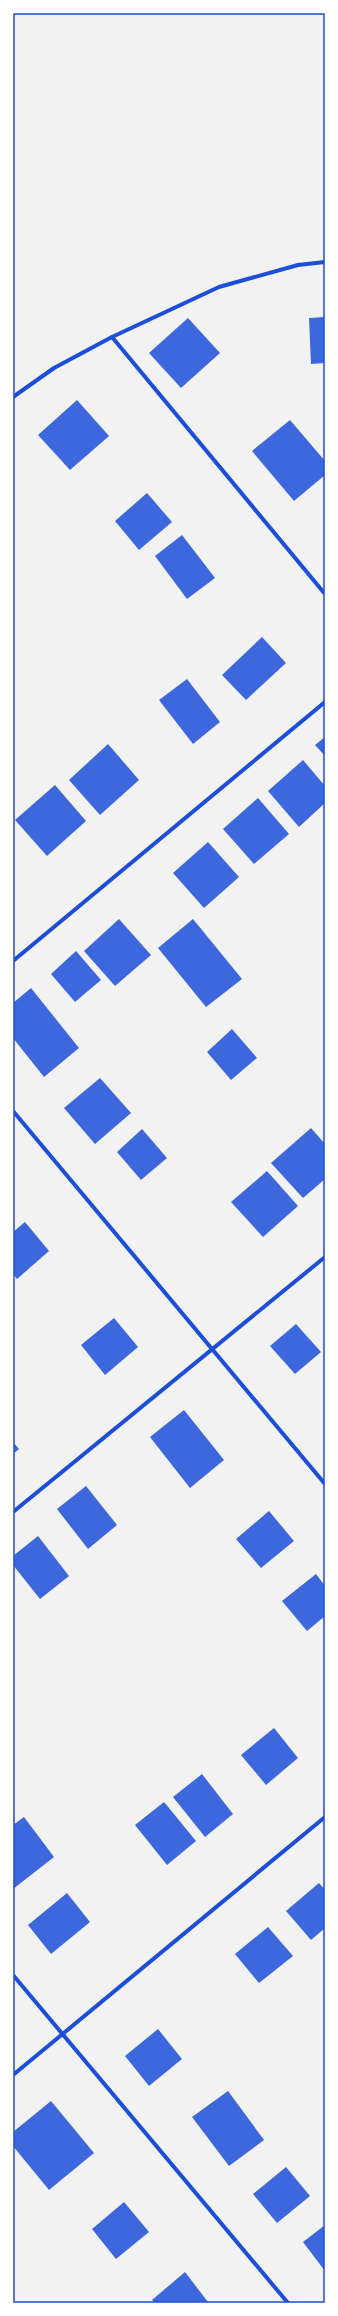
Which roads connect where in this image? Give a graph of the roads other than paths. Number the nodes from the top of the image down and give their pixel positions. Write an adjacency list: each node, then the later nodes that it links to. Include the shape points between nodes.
1 (325, 262): 2 (street, via 298,265 220,287)
2 (112, 337): 3 (street, via 54,368); 4 (street)
3 (13, 398)
4 (325, 594)
5 (325, 702): 6 (street)
6 (13, 961)
7 (13, 1111): 9 (street)
8 (325, 1257): 9 (street)
9 (212, 1349): 10 (street); 11 (street)
10 (325, 1484)
11 (13, 1512)
12 (325, 1817): 14 (street)
13 (13, 1975): 14 (street)
14 (62, 2034): 15 (street); 16 (street)
15 (13, 2075)
16 (288, 2303)

